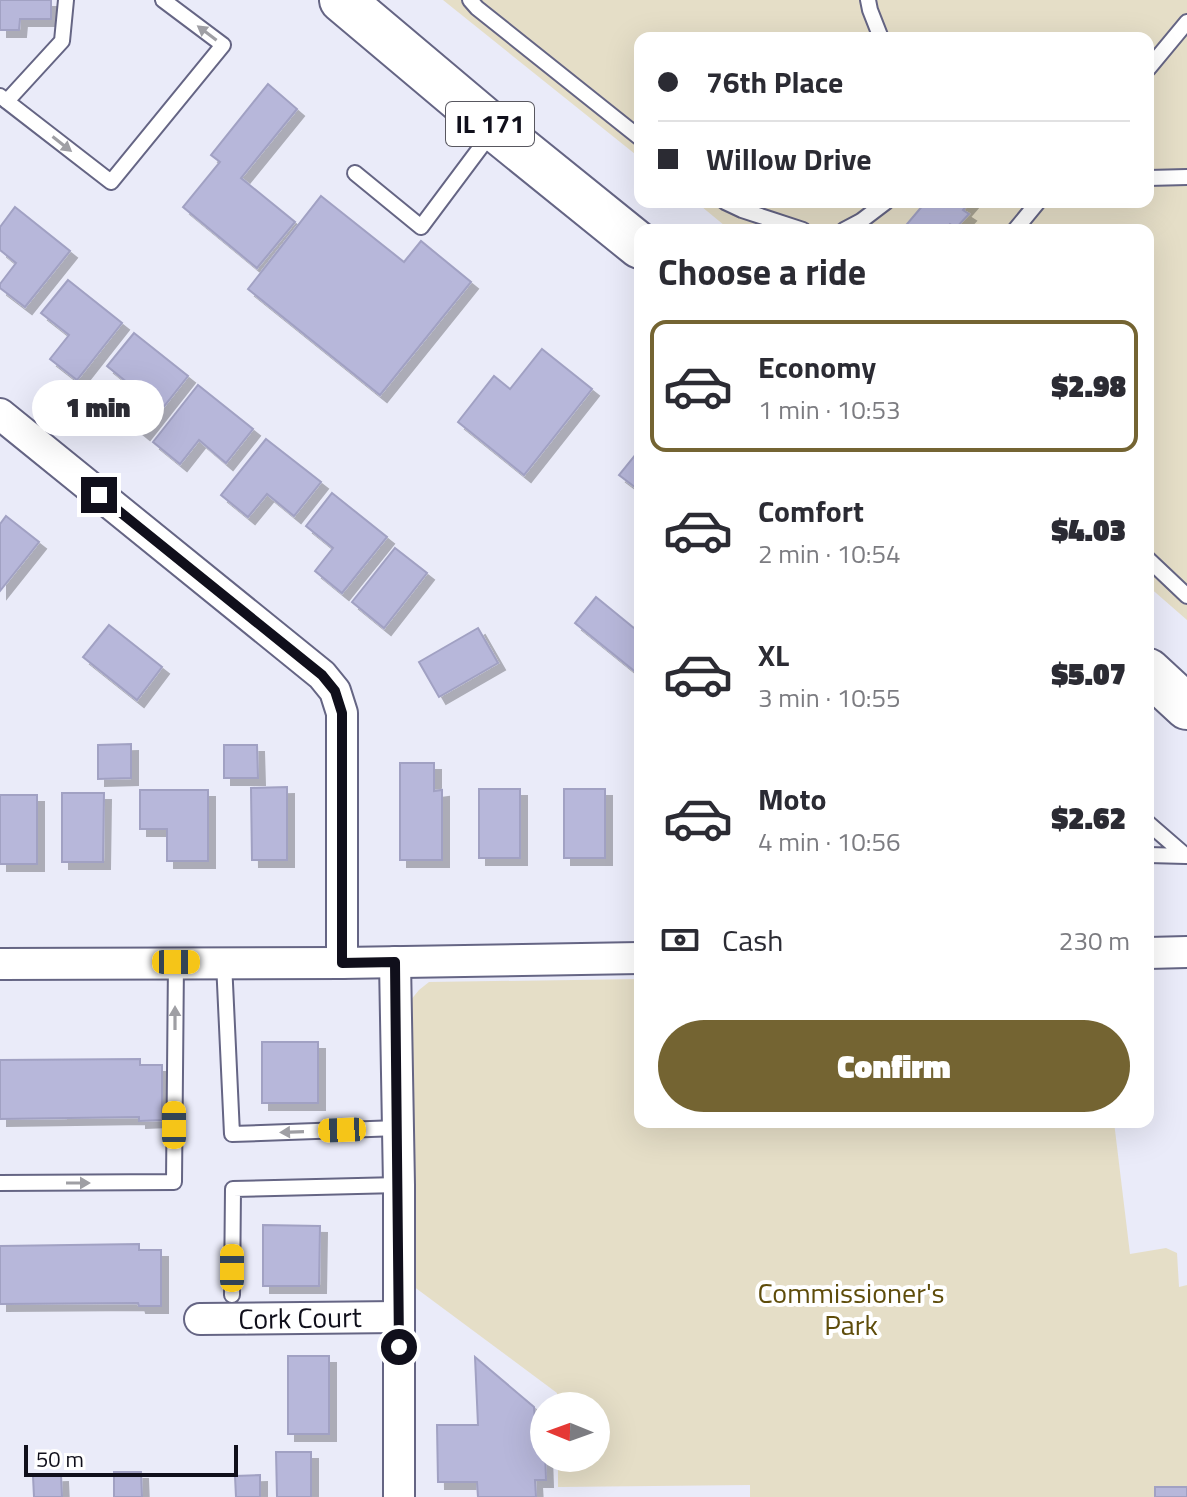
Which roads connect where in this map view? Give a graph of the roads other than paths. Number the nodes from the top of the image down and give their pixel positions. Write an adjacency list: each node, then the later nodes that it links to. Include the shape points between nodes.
1 (66, 0): 9 (lane, via 62,41)
2 (163, 0): 9 (lane, one-way to 2, via 111,182 223,45)
3 (342, 0): 10 (main road, IL 171)
4 (470, 0): 11 (lane)
5 (868, 0): 7 (lane)
6 (1187, 22): 8 (lane)
7 (879, 32)
8 (1154, 62)
9 (3, 98)
10 (494, 128): 12 (lane, via 421,227); 21 (main road, IL 171)
11 (634, 133)
12 (355, 173)
13 (1187, 177): 14 (lane)
14 (1154, 178)
15 (738, 208): 18 (lane)
16 (878, 208): 19 (lane)
17 (1033, 208): 20 (lane)
18 (785, 224)
19 (855, 224)
20 (1020, 224)
21 (634, 241)
22 (0, 414): 35 (street, via 322,675 335,691 342,713)
23 (1154, 565): 24 (lane)
24 (1187, 596)
25 (1154, 677): 26 (main road)
26 (1187, 707)
27 (1154, 828): 28 (lane, via 1186,856)
28 (1154, 855)
29 (1187, 952): 30 (street)
30 (1154, 953)
31 (634, 958): 34 (street)
32 (176, 962): 33 (street); 36 (street); 38 (lane, one-way to 32, via 174,1182)
33 (224, 962): 35 (street); 37 (lane, one-way to 33, via 232,1134)
34 (395, 962): 35 (street); 37 (street)
35 (342, 963)
36 (0, 964)
37 (398, 1128): 39 (street)
38 (0, 1183)
39 (399, 1185): 40 (lane, via 233,1189); 41 (street)
40 (232, 1295)
41 (399, 1317): 42 (street, Cork Court); 43 (street)
42 (200, 1319)
43 (399, 1497)

